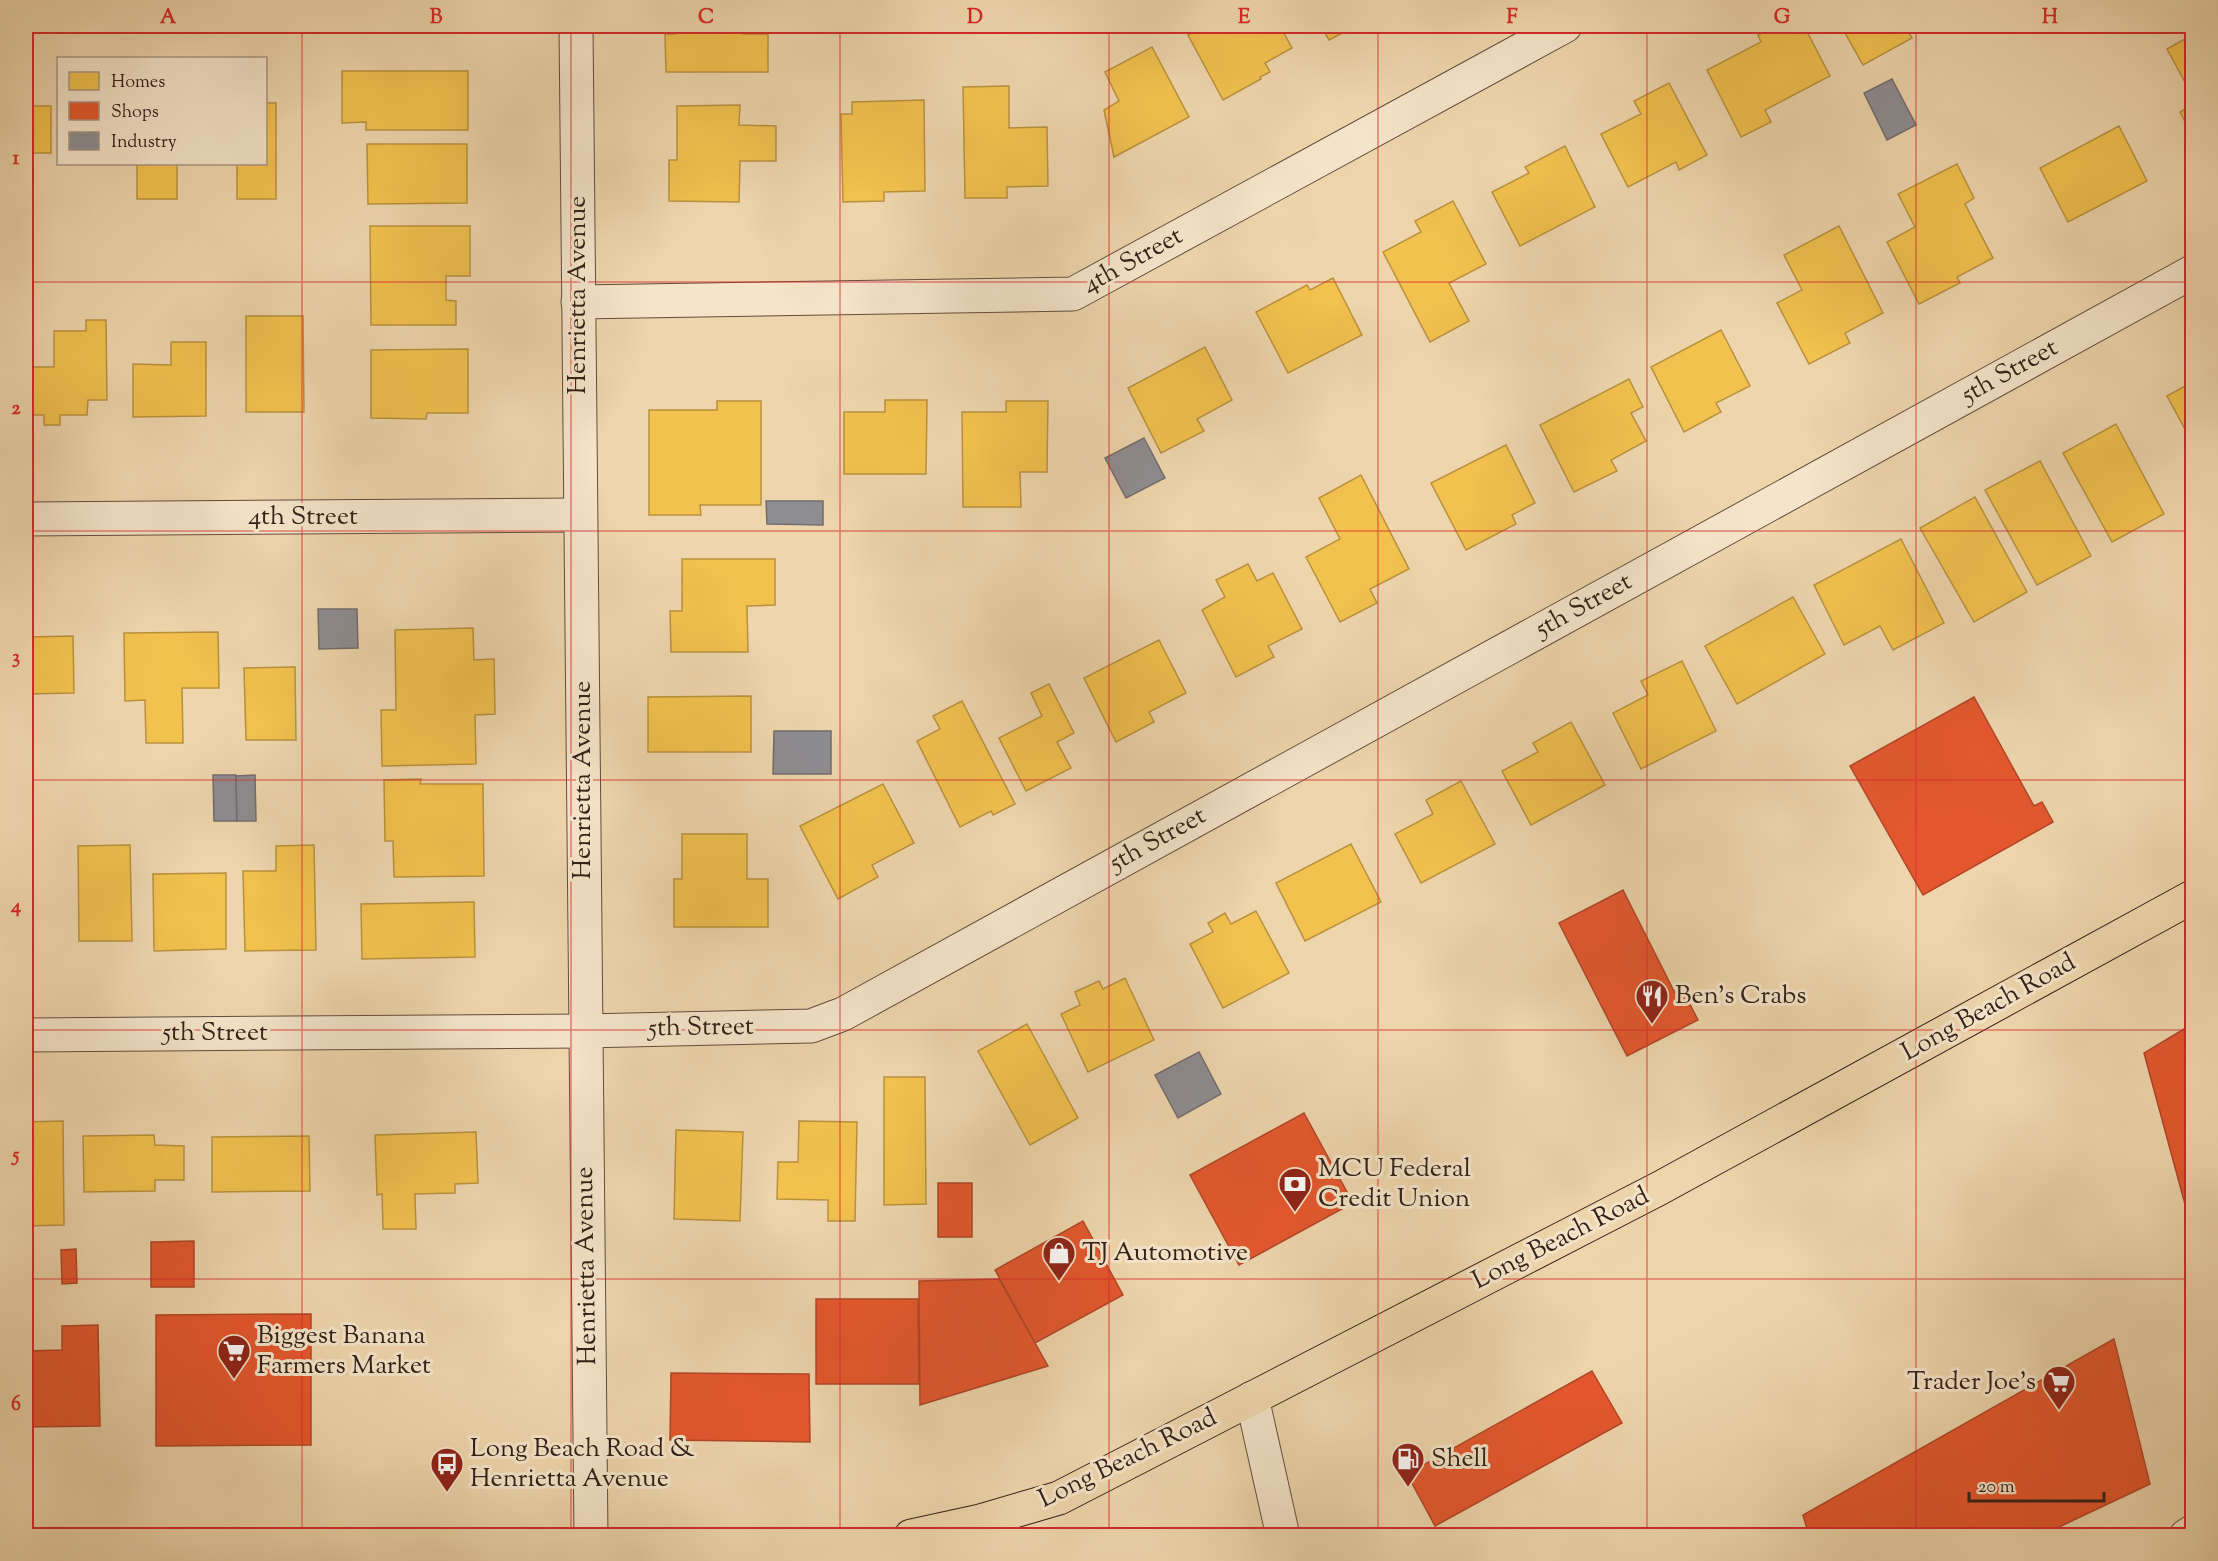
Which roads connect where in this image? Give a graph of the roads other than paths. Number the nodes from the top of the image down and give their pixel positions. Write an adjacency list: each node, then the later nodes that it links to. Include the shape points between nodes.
1 (576, 26): 4 (street, Henrietta Avenue)
2 (1565, 26): 4 (street, 4th Street, via 1073,294)
3 (2193, 272): 8 (street, 5th Street, via 843,1014 811,1026)
4 (578, 302): 5 (street, Henrietta Avenue)
5 (580, 514): 6 (street, 4th Street); 8 (street, Henrietta Avenue)
6 (26, 519)
7 (2193, 897): 10 (main road, Long Beach Road, via 1660,1188)
8 (584, 1030): 9 (street, 5th Street); 12 (street, Henrietta Avenue)
9 (26, 1035)
10 (1252, 1398): 13 (main road, Long Beach Road, via 1059,1498); 14 (street)
11 (2193, 1532): 15 (street)
12 (591, 1536)
13 (910, 1536)
14 (1283, 1536)
15 (2186, 1536)

